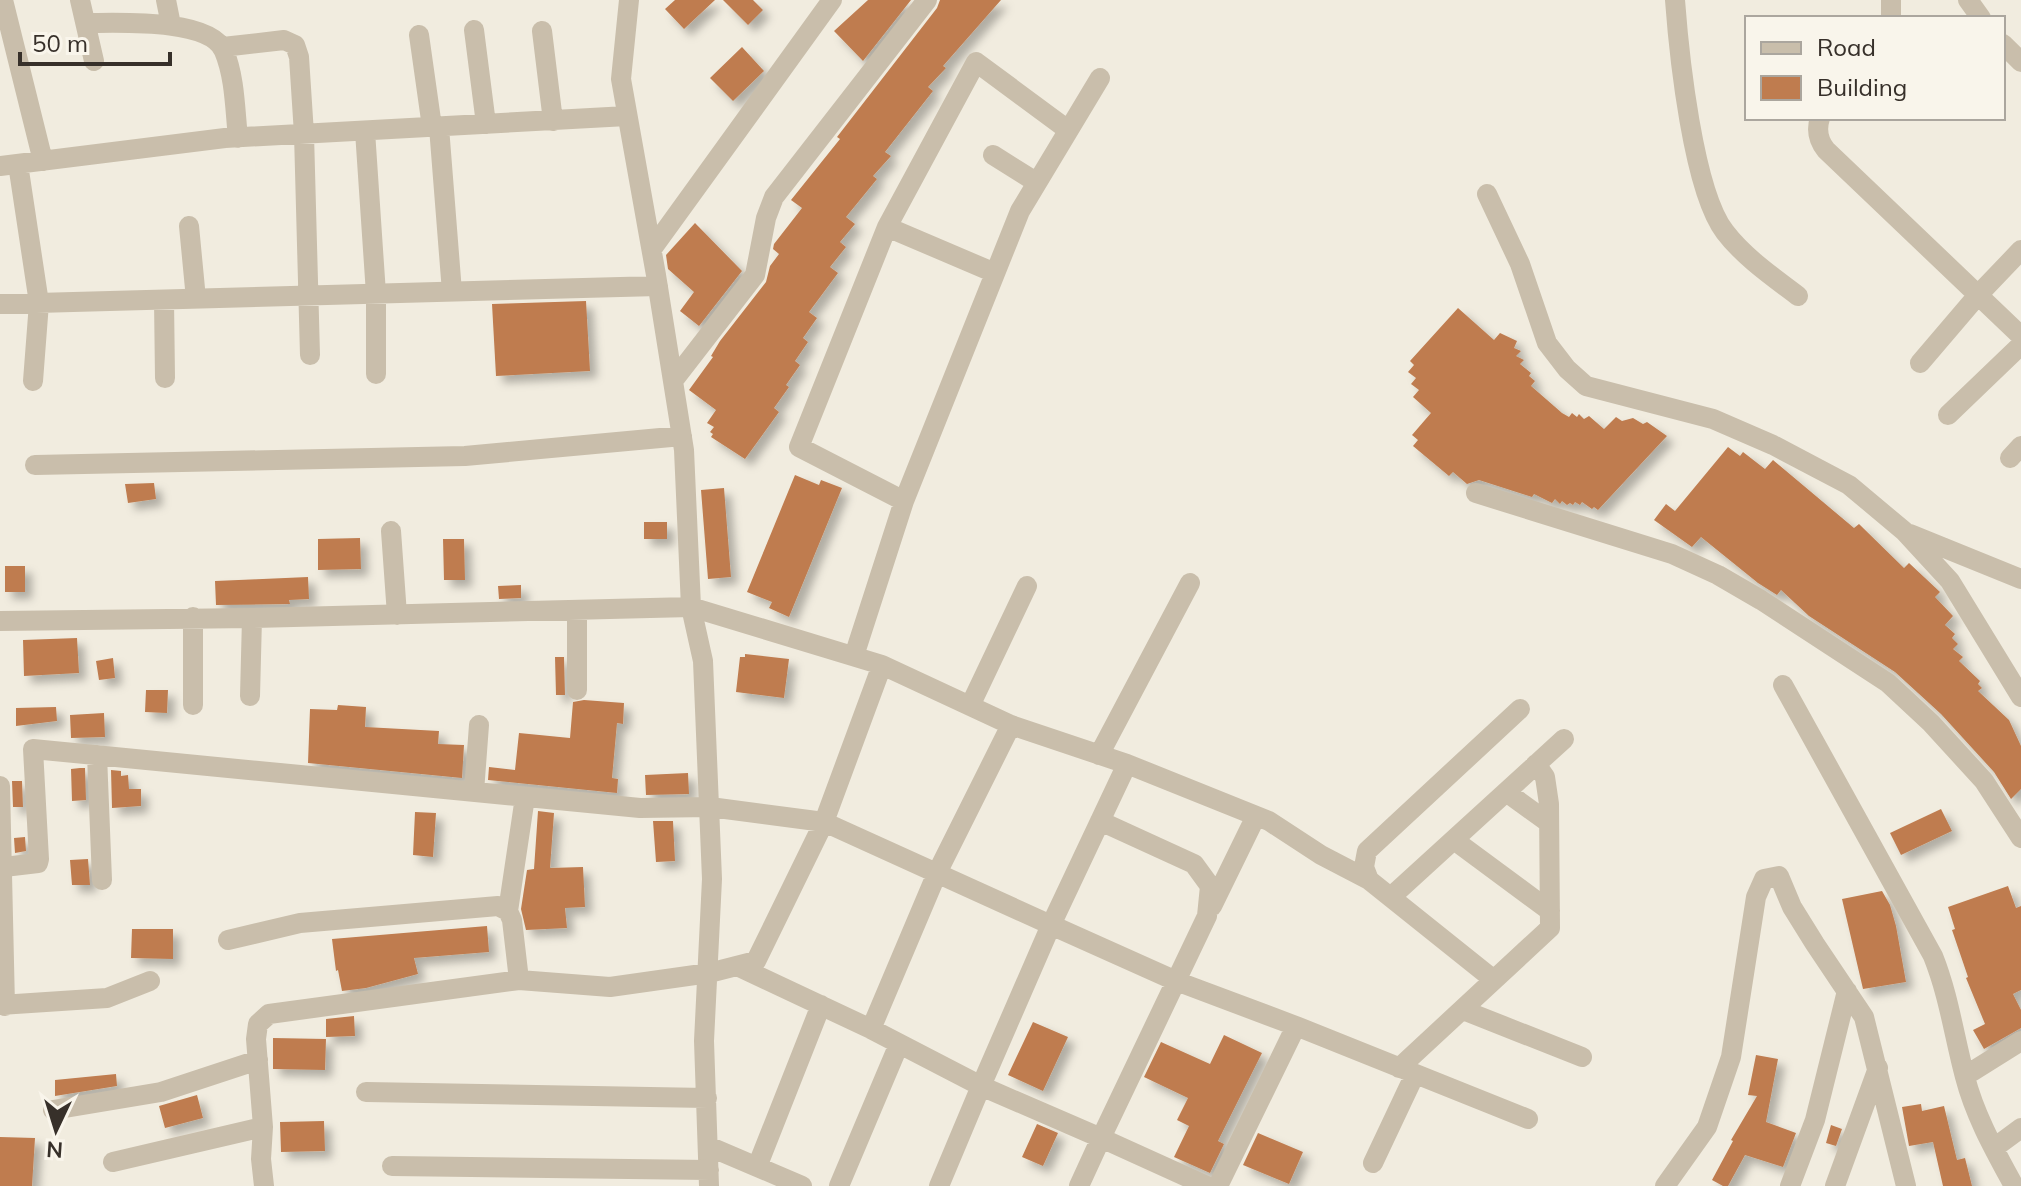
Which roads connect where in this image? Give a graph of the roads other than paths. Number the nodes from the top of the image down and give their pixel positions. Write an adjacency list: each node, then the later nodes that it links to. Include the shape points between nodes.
1 (3, 0): 28 (street)
2 (80, 0): 8 (street)
3 (166, 0): 9 (street)
4 (629, 0): 18 (street, via 621,79)
5 (832, 0): 34 (street)
6 (927, 0): 54 (street, via 774,197 755,275)
7 (1675, 0): 42 (street, via 1706,195 1724,231)
8 (87, 23): 9 (street); 15 (street)
9 (171, 25): 14 (street, via 210,37)
10 (474, 30): 21 (street)
11 (542, 31): 20 (street)
12 (419, 35): 22 (street)
13 (2005, 46): 16 (street)
14 (223, 47): 25 (street, via 284,40 295,45); 26 (street)
15 (94, 61)
16 (2021, 62)
17 (1100, 78): 23 (street)
18 (627, 116): 20 (street); 34 (street)
19 (1820, 120): 40 (street, via 1819,141 1826,150)
20 (553, 121): 21 (street)
21 (486, 124): 22 (street)
22 (435, 127): 24 (street); 38 (street)
23 (1068, 130): 30 (street); 33 (street, via 976,62)
24 (365, 131): 25 (street); 39 (street)
25 (304, 134): 26 (street); 41 (street)
26 (238, 138): 28 (street)
27 (993, 155): 30 (street)
28 (43, 161): 29 (street)
29 (9, 165): 45 (street)
30 (1036, 182): 36 (street)
31 (1487, 194): 61 (street, via 1520,264 1547,343 1586,386 1713,419 1773,445 1849,485)
32 (189, 226): 43 (street)
33 (887, 227): 36 (street); 59 (street, via 799,447)
34 (652, 249): 37 (street)
35 (2021, 250): 40 (street)
36 (995, 273): 59 (street)
37 (658, 286): 38 (street); 54 (street)
38 (452, 292): 39 (street)
39 (376, 294): 41 (street); 51 (street)
40 (1978, 295): 47 (street); 50 (street)
41 (310, 296): 43 (street); 49 (street)
42 (1798, 296)
43 (196, 299): 44 (street)
44 (164, 300): 45 (street); 52 (street)
45 (39, 303): 46 (street); 53 (street)
46 (0, 304)
47 (2021, 336)
48 (2021, 345): 55 (street)
49 (310, 355)
50 (1920, 363)
51 (376, 374)
52 (165, 378)
53 (33, 381)
54 (673, 381): 56 (street)
55 (1948, 415)
56 (682, 436): 57 (street, via 465,456); 65 (street)
57 (35, 465)
58 (1476, 493): 94 (street, via 1672,554 1761,600 1888,683)
59 (904, 501): 71 (street)
60 (391, 531): 67 (street)
61 (1904, 531): 62 (street); 73 (street, via 1950,581)
62 (2021, 579)
63 (1190, 583): 86 (street)
64 (1027, 586): 80 (street)
65 (691, 607): 66 (street); 71 (street); 93 (street, via 703,661)
66 (577, 610): 67 (street); 76 (street)
67 (397, 615): 69 (street)
68 (193, 617): 69 (street); 70 (street); 79 (street)
69 (252, 618): 77 (street)
70 (0, 621)
71 (854, 656): 72 (street)
72 (882, 665): 80 (street); 97 (street)
73 (2001, 665): 74 (street); 78 (street)
74 (2021, 676)
75 (1783, 685): 129 (street, via 1933,956)
76 (577, 690)
77 (250, 696)
78 (2021, 697)
79 (193, 705)
80 (970, 706): 83 (street)
81 (1520, 709): 104 (street, via 1367,851 1364,867)
82 (479, 725): 90 (street)
83 (1011, 725): 86 (street); 102 (street)
84 (1564, 739): 88 (street)
85 (97, 755): 90 (street); 101 (street, via 33,749 39,859); 103 (street)
86 (1099, 755): 87 (street)
87 (1127, 764): 95 (street); 96 (street)
88 (1536, 764): 91 (street); 98 (street, via 1545,777)
89 (0, 786): 101 (street)
90 (474, 792): 92 (street)
91 (1506, 792): 98 (street); 100 (street)
92 (525, 797): 93 (street, via 640,808); 106 (street)
93 (710, 807): 97 (street); 112 (street)
94 (2014, 813): 99 (street)
95 (1256, 816): 104 (street); 108 (street)
96 (1100, 821): 108 (street, via 1194,864 1210,886); 109 (street)
97 (824, 822): 102 (street); 111 (street, via 756,961)
98 (1549, 823): 107 (street)
99 (2021, 838)
100 (1454, 840): 105 (street); 107 (street)
101 (4, 867): 119 (street)
102 (937, 873): 109 (street); 122 (street)
103 (102, 880)
104 (1369, 880): 105 (street)
105 (1392, 896): 114 (street)
106 (508, 911): 110 (street, via 498,906 357,917 300,923); 113 (street)
107 (1550, 911): 114 (street, via 1550,928)
108 (1207, 916): 116 (street)
109 (1051, 925): 116 (street); 130 (street)
110 (228, 940)
111 (737, 966): 112 (street); 118 (street)
112 (709, 973): 113 (street, via 610,987); 132 (street)
113 (519, 980): 126 (street, via 269,1014 258,1024)
114 (1494, 980): 120 (street)
115 (150, 981): 119 (street, via 107,998)
116 (1176, 981): 121 (street); 137 (street)
117 (1847, 991): 127 (street, via 1864,1017); 153 (street, via 1792,907 1779,876 1764,879 1756,897 1731,1057 1707,1127); 154 (street, via 1815,1120)
118 (821, 1005): 122 (street); 143 (street)
119 (3, 1006)
120 (1463, 1010): 125 (street); 128 (street)
121 (1296, 1026): 128 (street); 152 (street)
122 (871, 1029): 124 (street)
123 (2021, 1041): 129 (street)
124 (899, 1044): 130 (street); 148 (street)
125 (1582, 1057)
126 (258, 1060): 133 (street, via 161,1092); 135 (street)
127 (1878, 1068): 144 (street); 155 (street)
128 (1407, 1071): 134 (street); 141 (street)
129 (1965, 1076): 139 (street)
130 (981, 1086): 137 (street); 149 (street)
131 (366, 1092): 132 (street)
132 (707, 1098): 138 (street)
133 (53, 1110)
134 (1528, 1119)
135 (263, 1127): 140 (street); 146 (street)
136 (2021, 1128): 139 (street)
137 (1101, 1138): 150 (street); 151 (street)
138 (708, 1146): 143 (street); 145 (street)
139 (1994, 1148): 157 (street)
140 (113, 1162)
141 (1373, 1163)
142 (392, 1166): 145 (street)
143 (757, 1167): 147 (street)
144 (1904, 1176): 156 (street)
145 (709, 1178)
146 (264, 1186)
147 (802, 1186)
148 (839, 1186)
149 (939, 1186)
150 (1079, 1186)
151 (1207, 1186)
152 (1218, 1186)
153 (1665, 1186)
154 (1790, 1186)
155 (1835, 1186)
156 (1892, 1186)
157 (2014, 1186)

